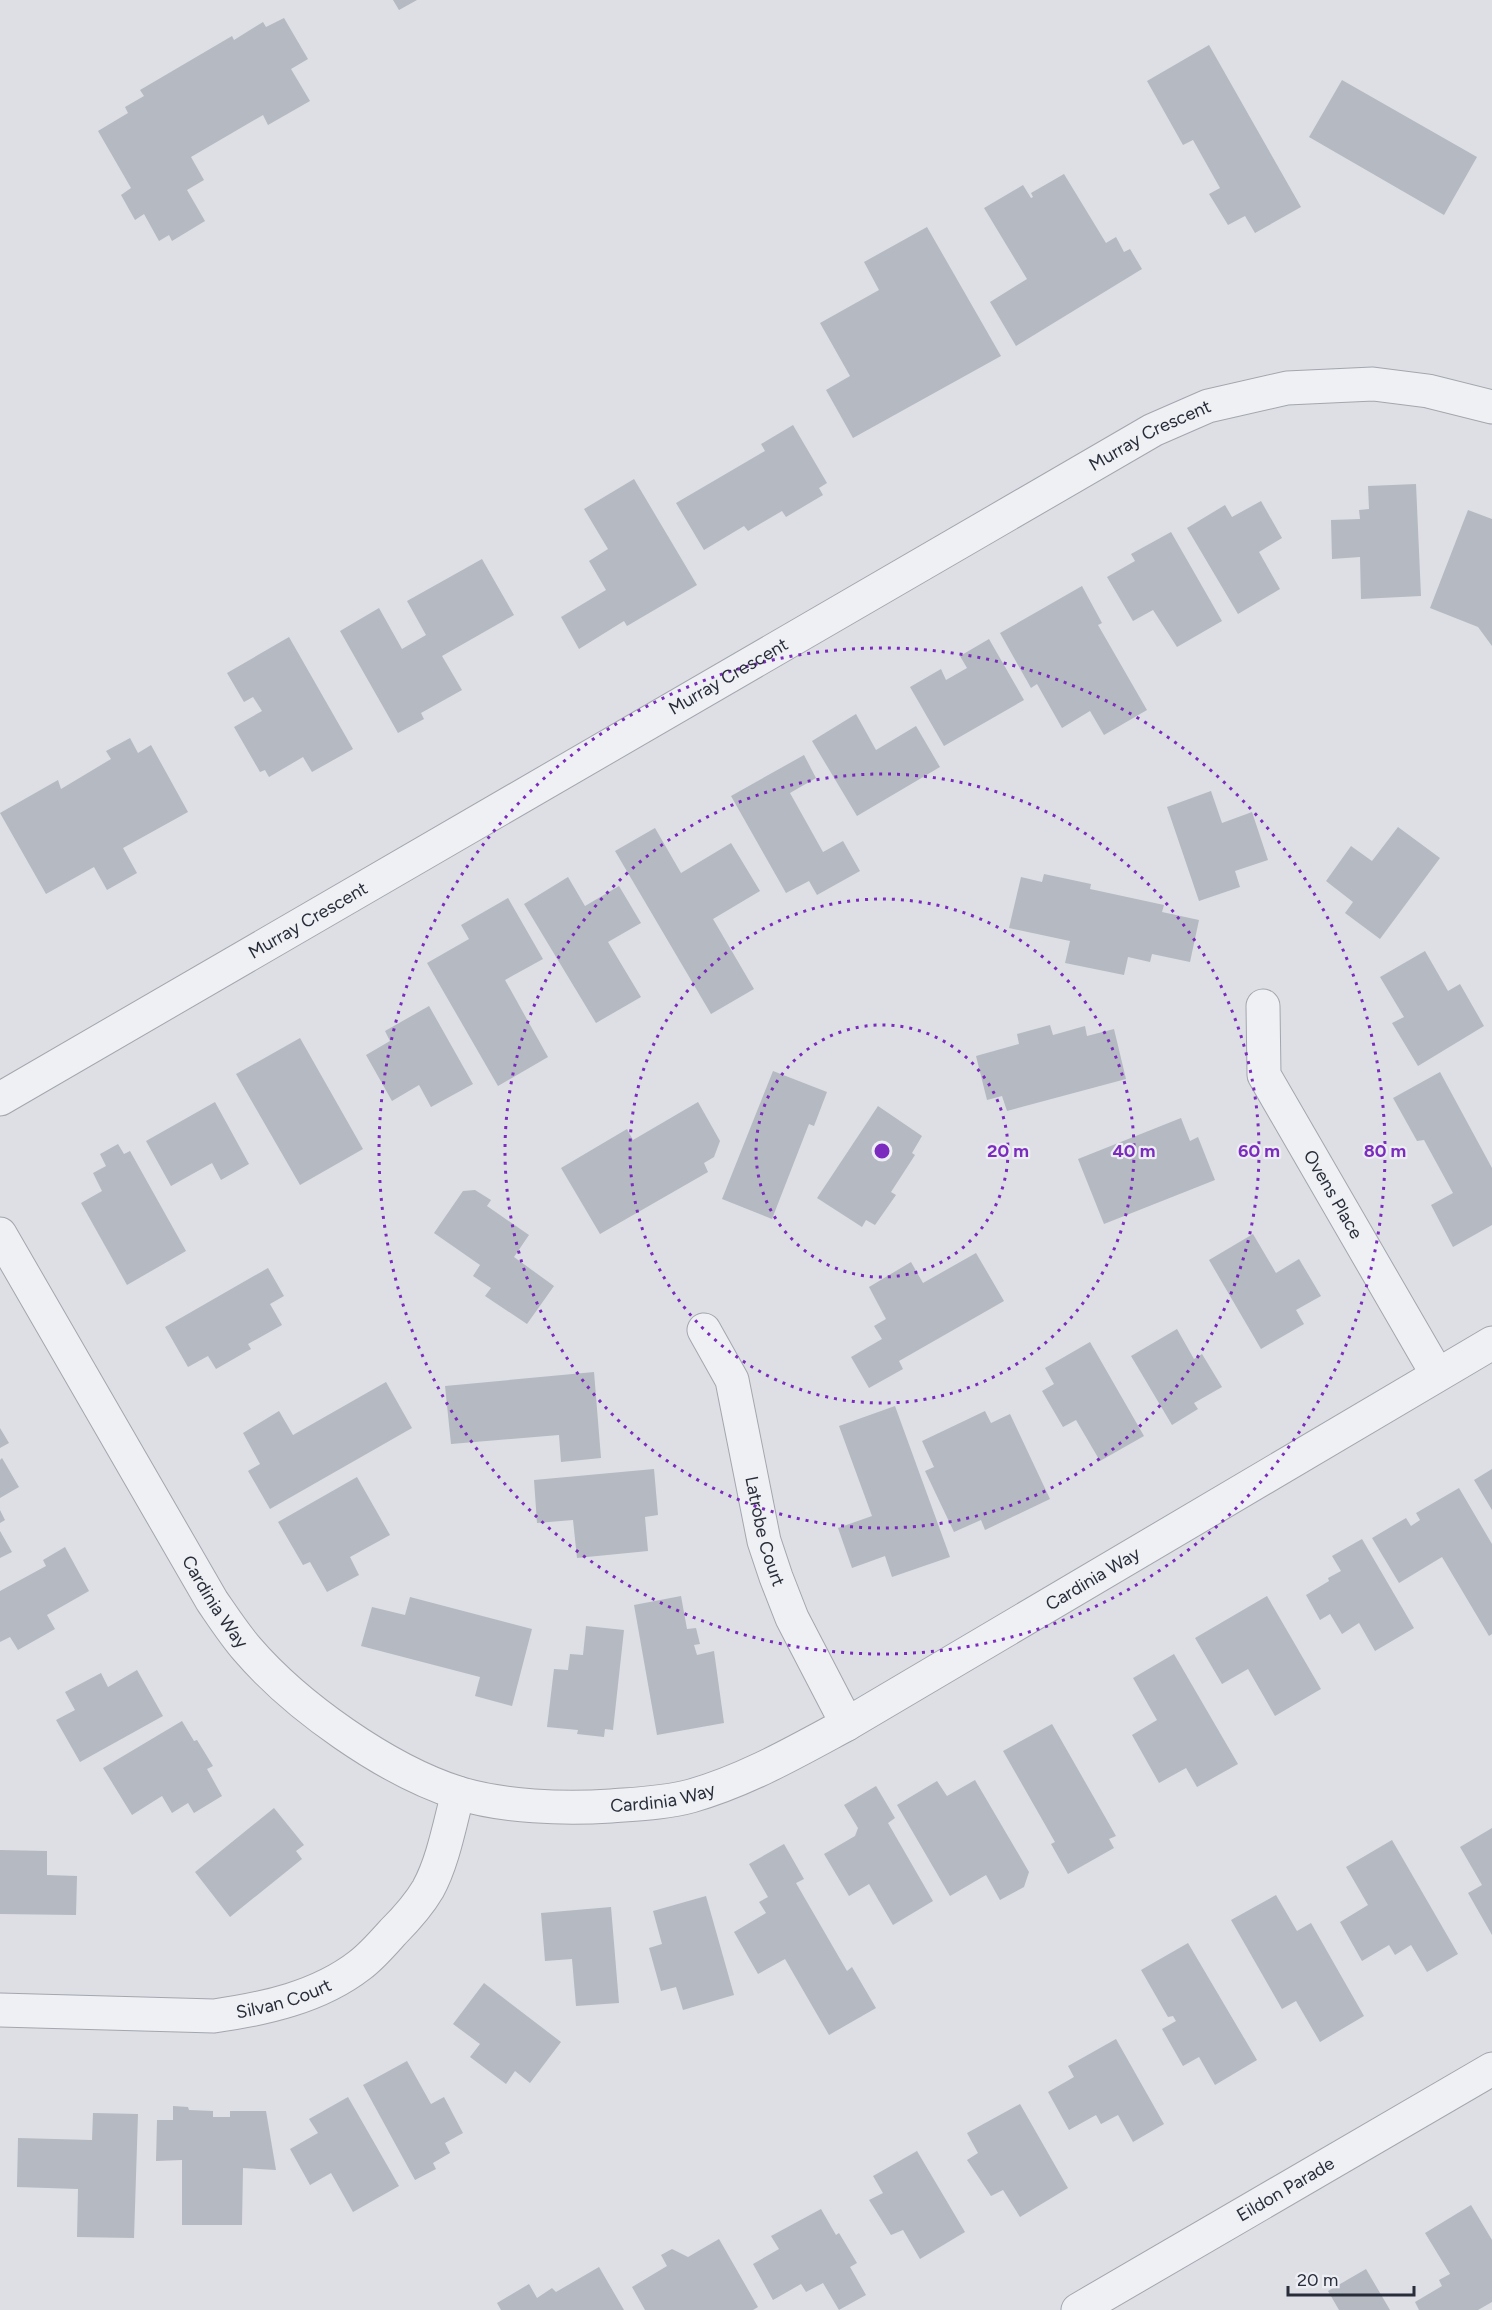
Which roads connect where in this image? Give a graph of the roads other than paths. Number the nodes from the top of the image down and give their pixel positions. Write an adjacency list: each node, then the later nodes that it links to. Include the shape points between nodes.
1 (1492, 407): 3 (street, Murray Crescent, via 1372,384 1287,388 1208,406 1153,430)
2 (1263, 1006): 7 (street, Ovens Place, via 1264,1075)
3 (0, 1099)
4 (0, 1234): 9 (street, Cardinia Way, via 212,1601 246,1649 289,1690 366,1749)
5 (704, 1330): 8 (street, Latrobe Court, via 732,1380 764,1541 776,1577 792,1618)
6 (1492, 1343): 7 (street, Cardinia Way)
7 (1437, 1374): 8 (street, Cardinia Way)
8 (848, 1724): 9 (street, Cardinia Way, via 753,1773 690,1796 578,1809 522,1805)
9 (458, 1793): 10 (street, Silvan Court, via 429,1888 411,1914 360,1965 324,1986 284,2003 214,2016)
10 (0, 2010)
11 (1492, 2069): 12 (street, Eildon Parade)
12 (1078, 2310)

